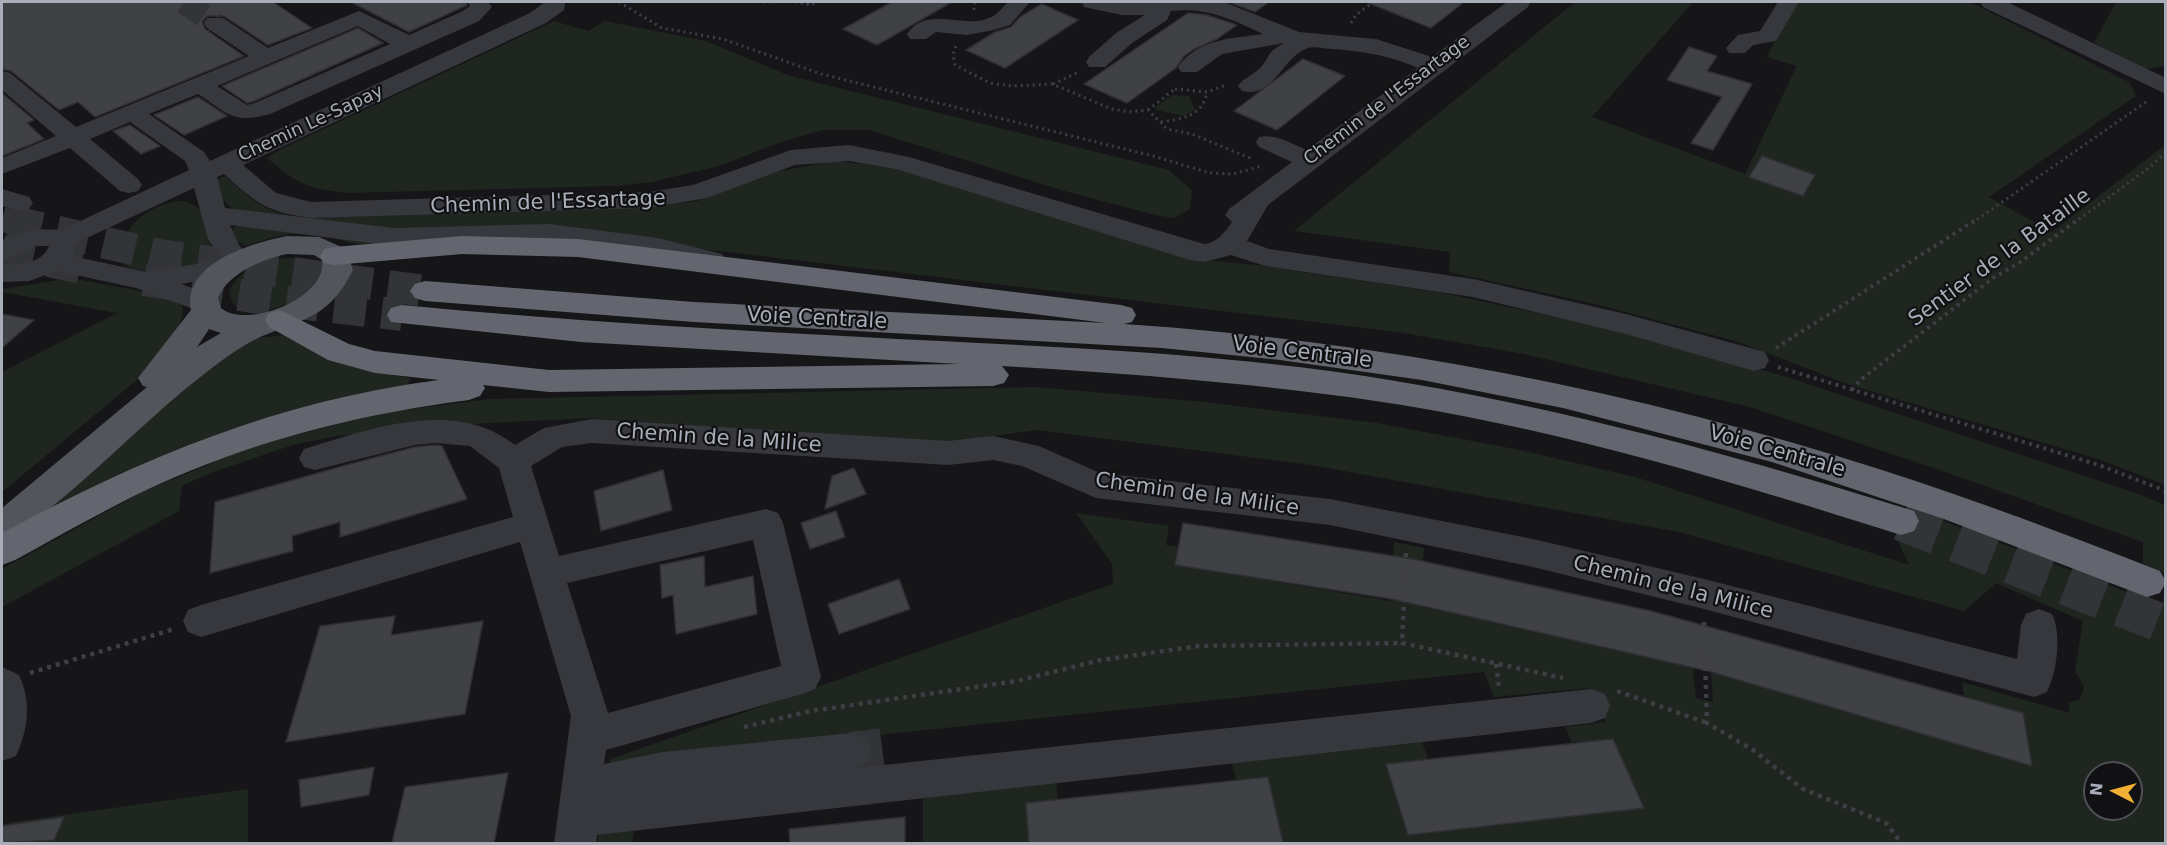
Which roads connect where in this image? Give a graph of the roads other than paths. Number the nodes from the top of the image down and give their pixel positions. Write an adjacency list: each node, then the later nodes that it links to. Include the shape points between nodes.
1 (478, 2): 13 (street, via 481,7 471,16)
2 (555, 2): 27 (street, Chemin Le-Sapay, via 549,12 538,18)
3 (1019, 2): 11 (street, via 1002,20 967,28 932,26)
4 (1092, 2): 8 (street, via 1123,9)
5 (1520, 2): 17 (street, Chemin de l'Essartage)
6 (1788, 2): 14 (street, via 1768,36 1746,40)
7 (1991, 2): 23 (street)
8 (1173, 5): 12 (street, via 1220,6); 16 (street)
9 (1372, 22): 17 (street)
10 (215, 23): 15 (street)
11 (918, 34)
12 (1297, 38): 17 (street, via 1386,48); 18 (street, via 1215,48); 22 (street, via 1278,57 1272,70)
13 (408, 44): 15 (street, via 359,18); 24 (street)
14 (1737, 48)
15 (265, 56): 19 (street)
16 (1097, 62)
17 (1439, 62): 31 (street, Chemin de l'Essartage, via 1288,158)
18 (1190, 67)
19 (237, 68): 21 (street); 24 (street)
20 (2, 78): 26 (street)
21 (199, 84): 24 (street, via 243,113); 25 (street)
22 (1250, 86)
23 (2161, 91)
24 (272, 105): 27 (street, via 268,121)
25 (132, 113): 26 (street); 29 (street, via 188,150 201,166)
26 (73, 137): 28 (street); 30 (street)
27 (235, 159): 29 (street, Chemin Le-Sapay); 33 (street, Chemin de l'Essartage, via 267,199 288,207 342,211 649,200 698,192 790,158 849,153 900,162)
28 (2, 166)
29 (202, 174): 30 (street, Chemin Le-Sapay); 32 (street)
30 (132, 195): 35 (street, Chemin Le-Sapay); 40 (street, via 103,244)
31 (1256, 203): 33 (street, Chemin de l'Essartage, via 1199,237); 34 (street, Chemin de l'Essartage, via 1243,230)
32 (214, 215): 38 (street); 39 (street, via 394,237 500,232 570,236 658,247)
33 (1153, 238): 34 (street, Chemin de l'Essartage, via 1193,252 1219,251)
34 (1230, 245): 46 (street, via 1265,257 1473,288 1626,324)
35 (57, 250): 36 (street, Chemin Le-Sapay, via 29,272); 40 (street)
36 (3, 255)
37 (334, 256): 38 (main road, via 325,248 298,244 277,246); 39 (highway, via 462,244 507,244 578,248); 45 (main road, via 339,273 330,289 305,308)
38 (233, 264): 41 (street); 43 (main road, via 213,281)
39 (747, 269): 50 (highway, via 1379,351 1637,408)
40 (111, 273): 41 (street)
41 (142, 280): 43 (street)
42 (425, 291): 50 (highway, Voie Centrale, via 623,308 1060,331 1278,348 1556,394)
43 (205, 307): 45 (main road, via 213,318 228,324); 52 (main road, via 176,354 160,371)
44 (402, 315): 48 (highway, Voie Centrale, via 657,337 1199,368 1332,383)
45 (271, 322): 47 (highway, via 339,352 375,362); 55 (main road, via 195,364 90,457)
46 (1754, 360)
47 (549, 381): 48 (highway, via 1107,377); 56 (highway, via 403,396 267,428 127,484)
48 (1474, 406): 53 (highway, Voie Centrale, via 1697,458)
49 (315, 458): 51 (street, via 442,431 477,436)
50 (1800, 458): 58 (highway, Voie Centrale, via 1997,524)
51 (513, 461): 54 (street); 60 (street, Chemin de la Milice, via 555,436 592,431 910,452 993,448 1028,455 1096,485 1330,513 1533,553 2034,680)
52 (2, 506)
53 (1900, 521)
54 (534, 525): 57 (street); 59 (street)
55 (2, 527)
56 (2, 550)
57 (548, 573): 63 (street, via 590,716); 63 (street, via 766,523 802,677)
58 (2147, 582)
59 (201, 621)
60 (2039, 625)
61 (4, 686): 64 (street, via 8,723)
62 (1592, 692): 66 (street)
63 (588, 737): 66 (street)
64 (2, 743)
65 (851, 751): 66 (street, via 663,771)
66 (579, 816)

